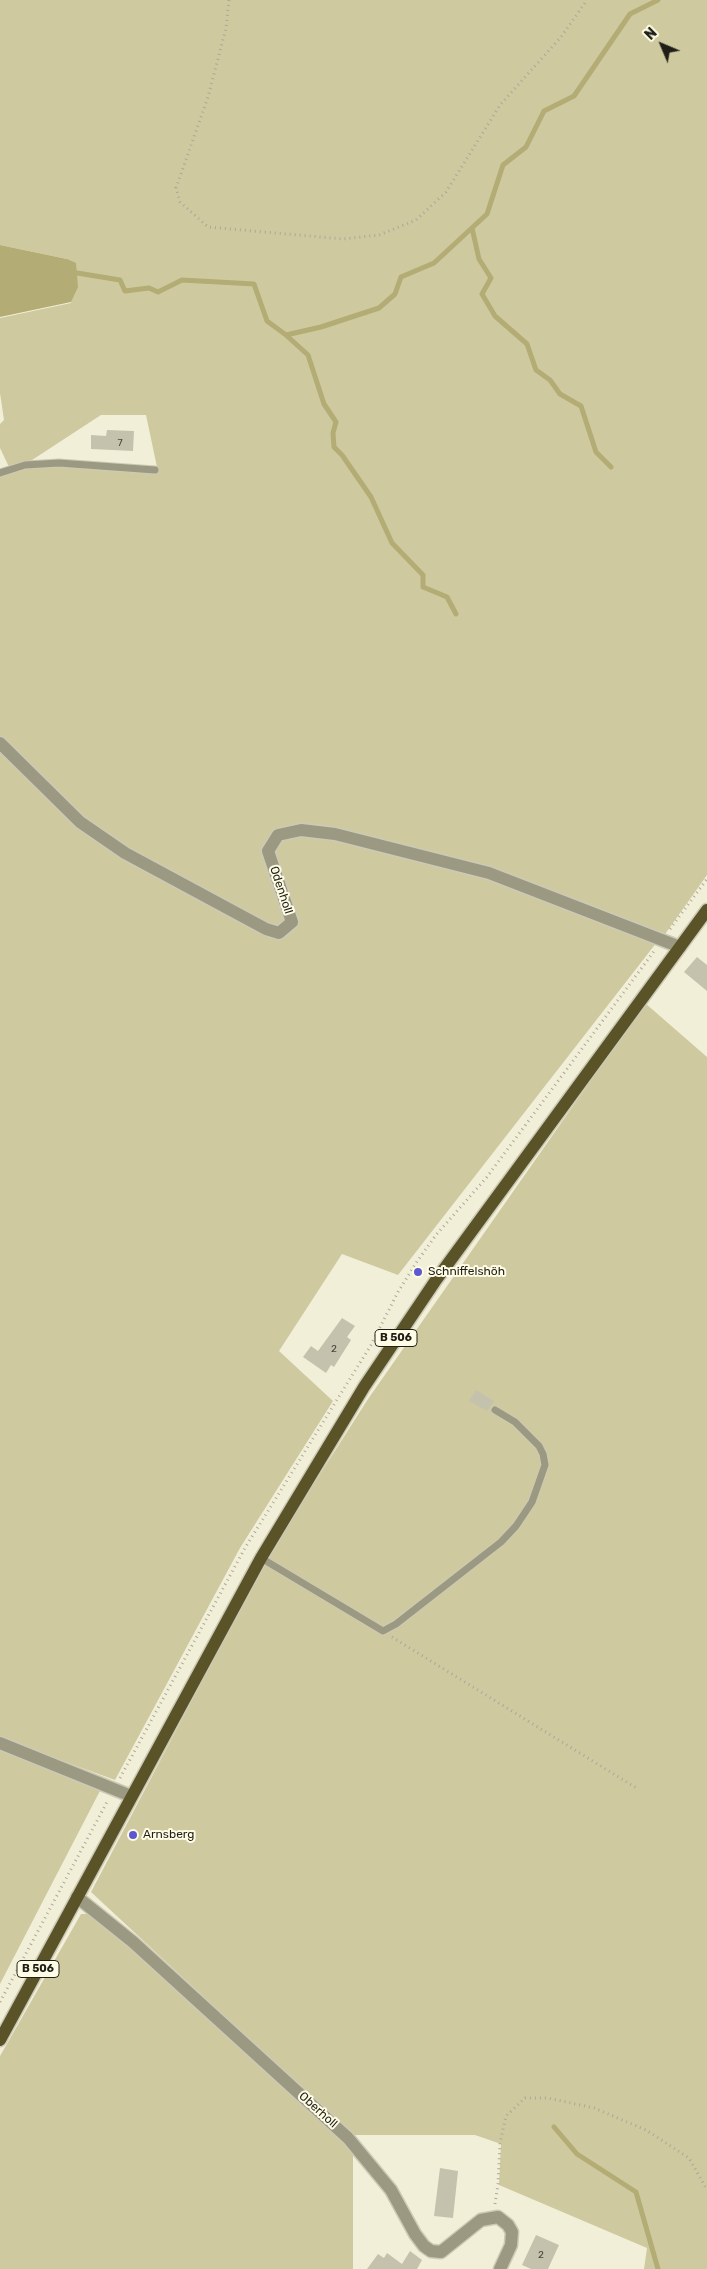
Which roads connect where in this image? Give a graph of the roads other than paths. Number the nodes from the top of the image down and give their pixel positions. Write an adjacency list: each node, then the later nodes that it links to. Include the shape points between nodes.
1 (155, 470): 2 (lane, via 59,463 24,465)
2 (0, 473)
3 (0, 743): 5 (street, Odenholl, via 80,822 125,853 279,933 292,922 268,850 278,835 301,830 335,834 489,873)
4 (707, 910): 5 (main road, B 506)
5 (680, 947): 7 (main road, B 506, via 436,1280 364,1387)
6 (495, 1410): 7 (lane, via 516,1422 543,1454 545,1465 532,1502 501,1542 396,1624 383,1632)
7 (261, 1558): 9 (main road, B 506)
8 (0, 1743): 9 (street)
9 (131, 1796): 10 (main road, B 506)
10 (77, 1897): 11 (main road, B 506); 12 (street, Oberholl, via 133,1942 348,2138 391,2190 414,2234 424,2246 431,2251 442,2252 474,2224 493,2217 501,2218 513,2237)
11 (0, 2040)
12 (500, 2269)

